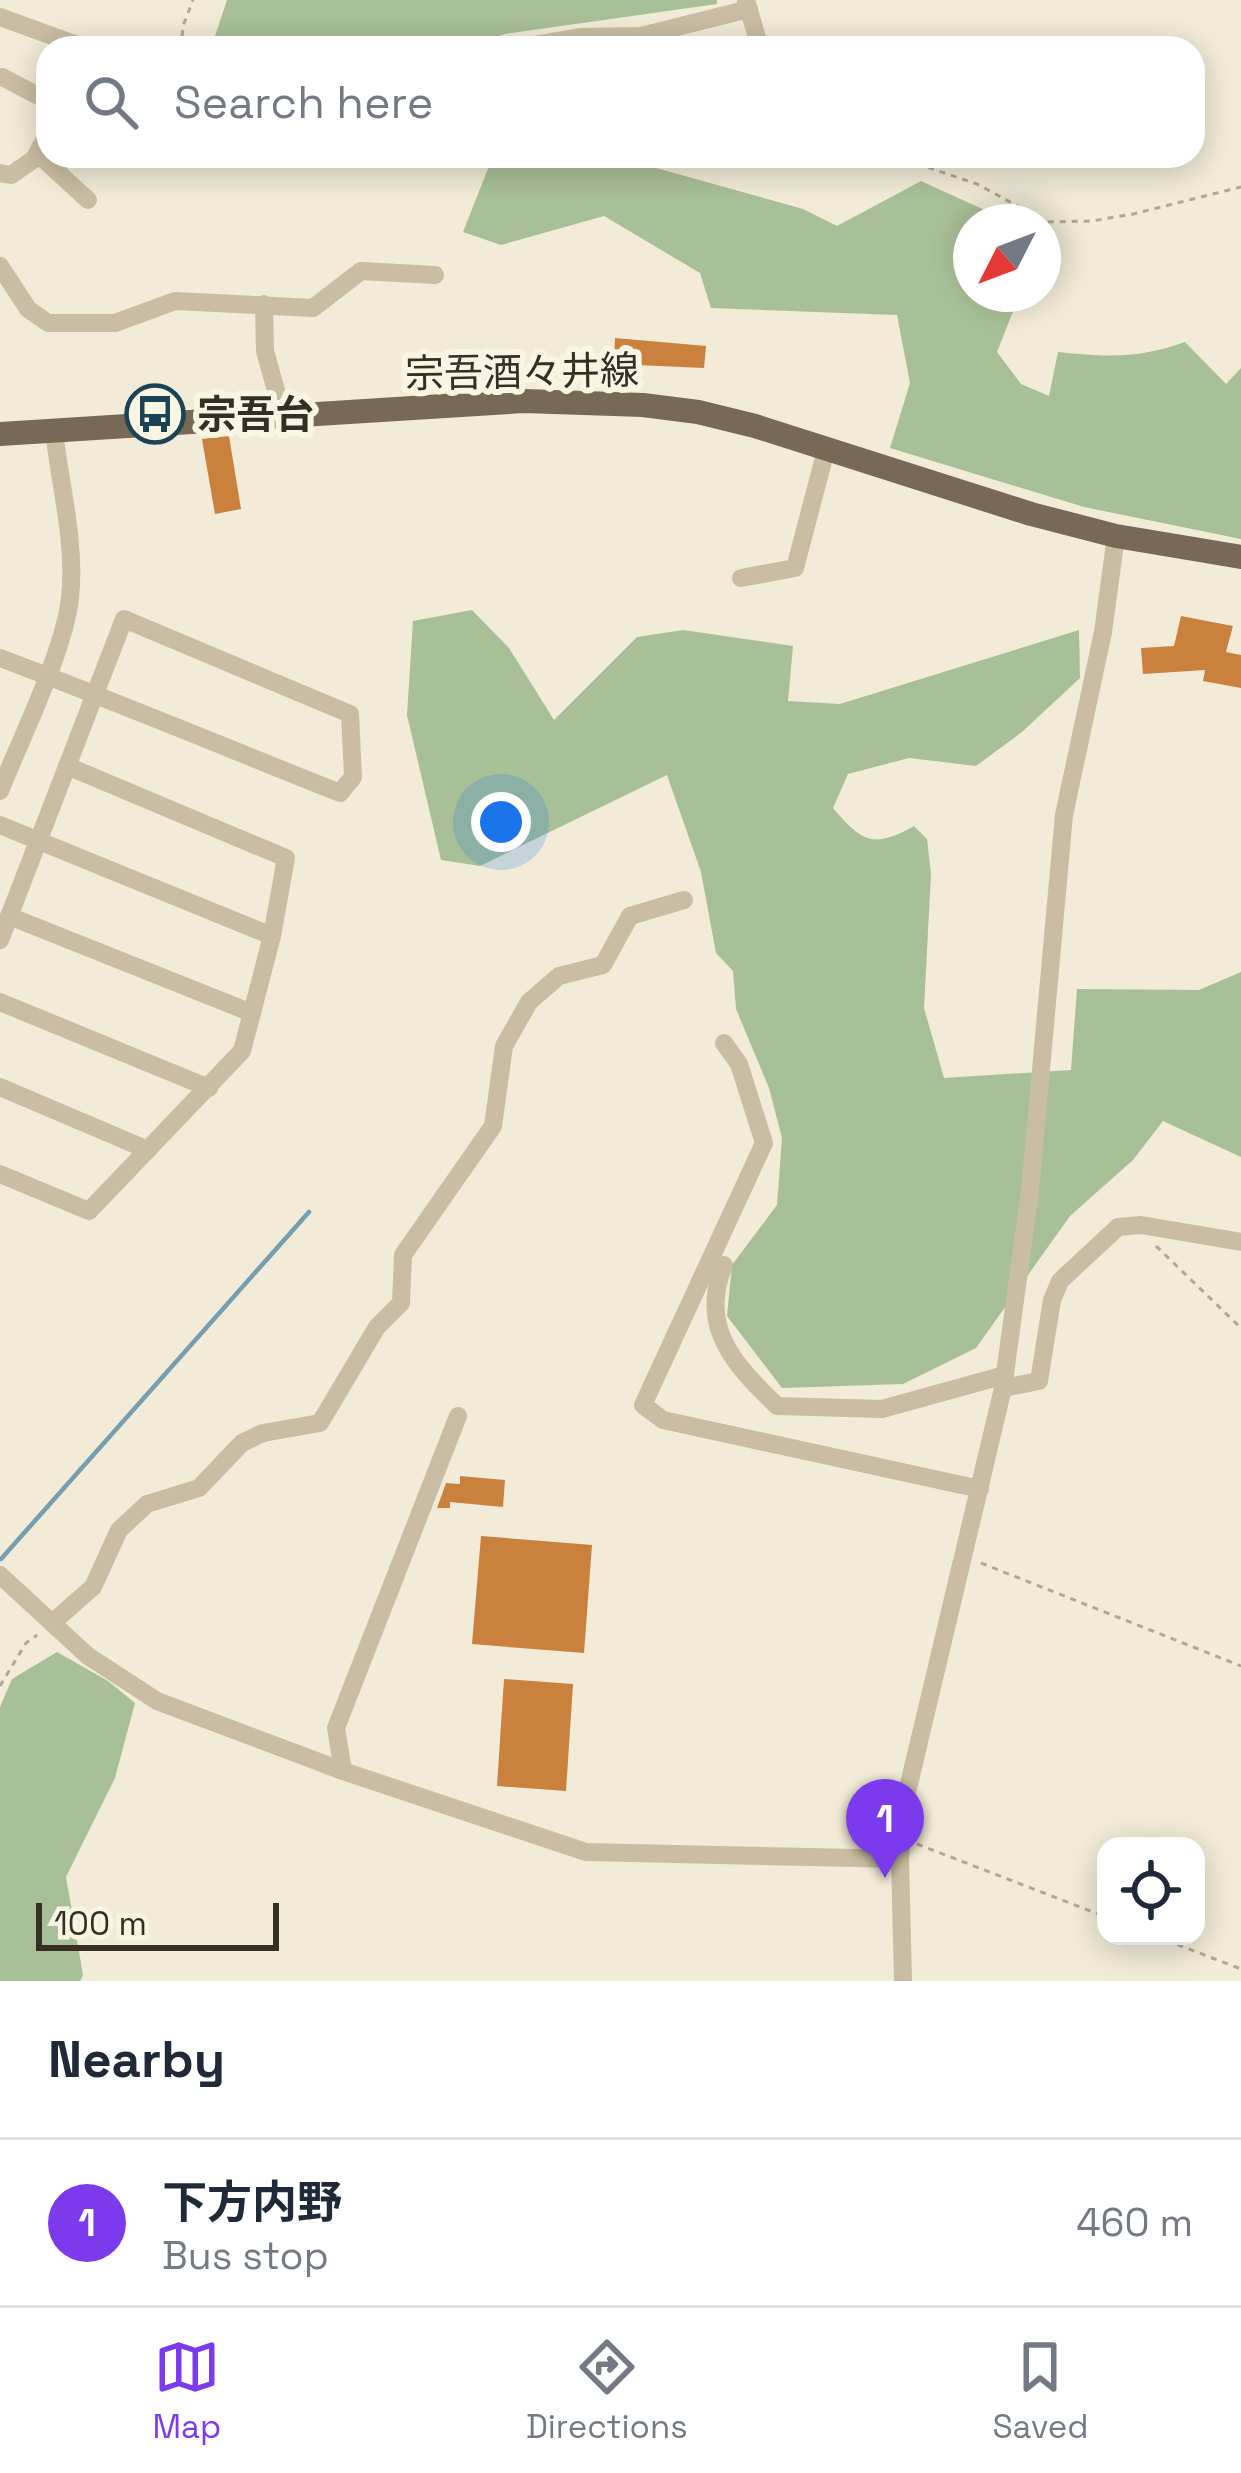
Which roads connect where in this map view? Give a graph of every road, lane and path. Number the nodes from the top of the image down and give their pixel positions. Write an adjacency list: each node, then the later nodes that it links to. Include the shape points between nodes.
1 (193, 0): 5 (path)
2 (747, 4): 6 (street); 7 (street)
3 (0, 17): 4 (street)
4 (52, 36)
5 (183, 36)
6 (641, 36)
7 (756, 36)
8 (2, 77): 9 (street)
9 (36, 95)
10 (36, 156): 13 (street, via 10,175)
11 (53, 168): 15 (street)
12 (929, 168): 14 (path, via 1047,222 1133,214)
13 (0, 173)
14 (1241, 187)
15 (88, 200)
16 (0, 266): 18 (street, via 28,309 48,323 115,323 175,301)
17 (435, 275): 18 (street, via 361,272 313,308)
18 (264, 304): 19 (street, via 265,351)
19 (283, 416): 20 (main road, 宗吾酒々井線); 22 (main road, 宗吾酒々井線, via 602,402 698,412)
20 (54, 431): 21 (main road, 宗吾酒々井線); 27 (street, via 71,547 70,601)
21 (0, 434)
22 (826, 450): 23 (main road, 宗吾酒々井線); 25 (street, via 795,568)
23 (1116, 536): 24 (main road, 宗吾酒々井線); 48 (street, via 1064,815)
24 (1241, 557)
25 (741, 578)
26 (0, 658): 27 (street)
27 (46, 675): 28 (street); 30 (street)
28 (94, 695): 28 (street, via 124,619 350,714 353,777 340,793); 29 (street)
29 (67, 766): 32 (street); 35 (street, via 286,858)
30 (0, 791)
31 (0, 825): 32 (street)
32 (38, 841): 34 (street); 35 (street)
33 (683, 900): 53 (street, via 630,916 603,965 560,976 529,1002 504,1046 493,1126 404,1255 401,1304 377,1328 320,1423 262,1433 199,1488 147,1504 119,1530 93,1587)
34 (9, 916): 36 (street); 38 (street)
35 (272, 936): 38 (street)
36 (0, 940)
37 (0, 1002): 41 (street)
38 (252, 1013): 41 (street, via 242,1051)
39 (724, 1043): 50 (street, via 739,1064 764,1143 643,1405 663,1420)
40 (0, 1087): 42 (street)
41 (209, 1088): 42 (street)
42 (148, 1150): 43 (street, via 89,1211)
43 (0, 1174)
44 (1135, 1226): 45 (street); 47 (path); 48 (street, via 1118,1227 1060,1281 1039,1382)
45 (1241, 1242)
46 (724, 1265): 48 (street, via 714,1288 731,1361 777,1406 882,1409)
47 (1241, 1328)
48 (1004, 1382): 50 (street)
49 (458, 1415): 56 (street, via 337,1728)
50 (980, 1489): 51 (street)
51 (965, 1556): 54 (path); 57 (street, via 904,1801)
52 (0, 1575): 53 (street)
53 (52, 1623): 55 (path, via 26,1643); 56 (street, via 157,1701)
54 (1241, 1666)
55 (0, 1686)
56 (343, 1771): 58 (street, via 586,1852)
57 (902, 1838): 58 (street); 59 (path)
58 (900, 1859): 62 (street)
59 (1097, 1914)
60 (1178, 1945): 61 (path)
61 (1241, 1969)
62 (903, 1981)

